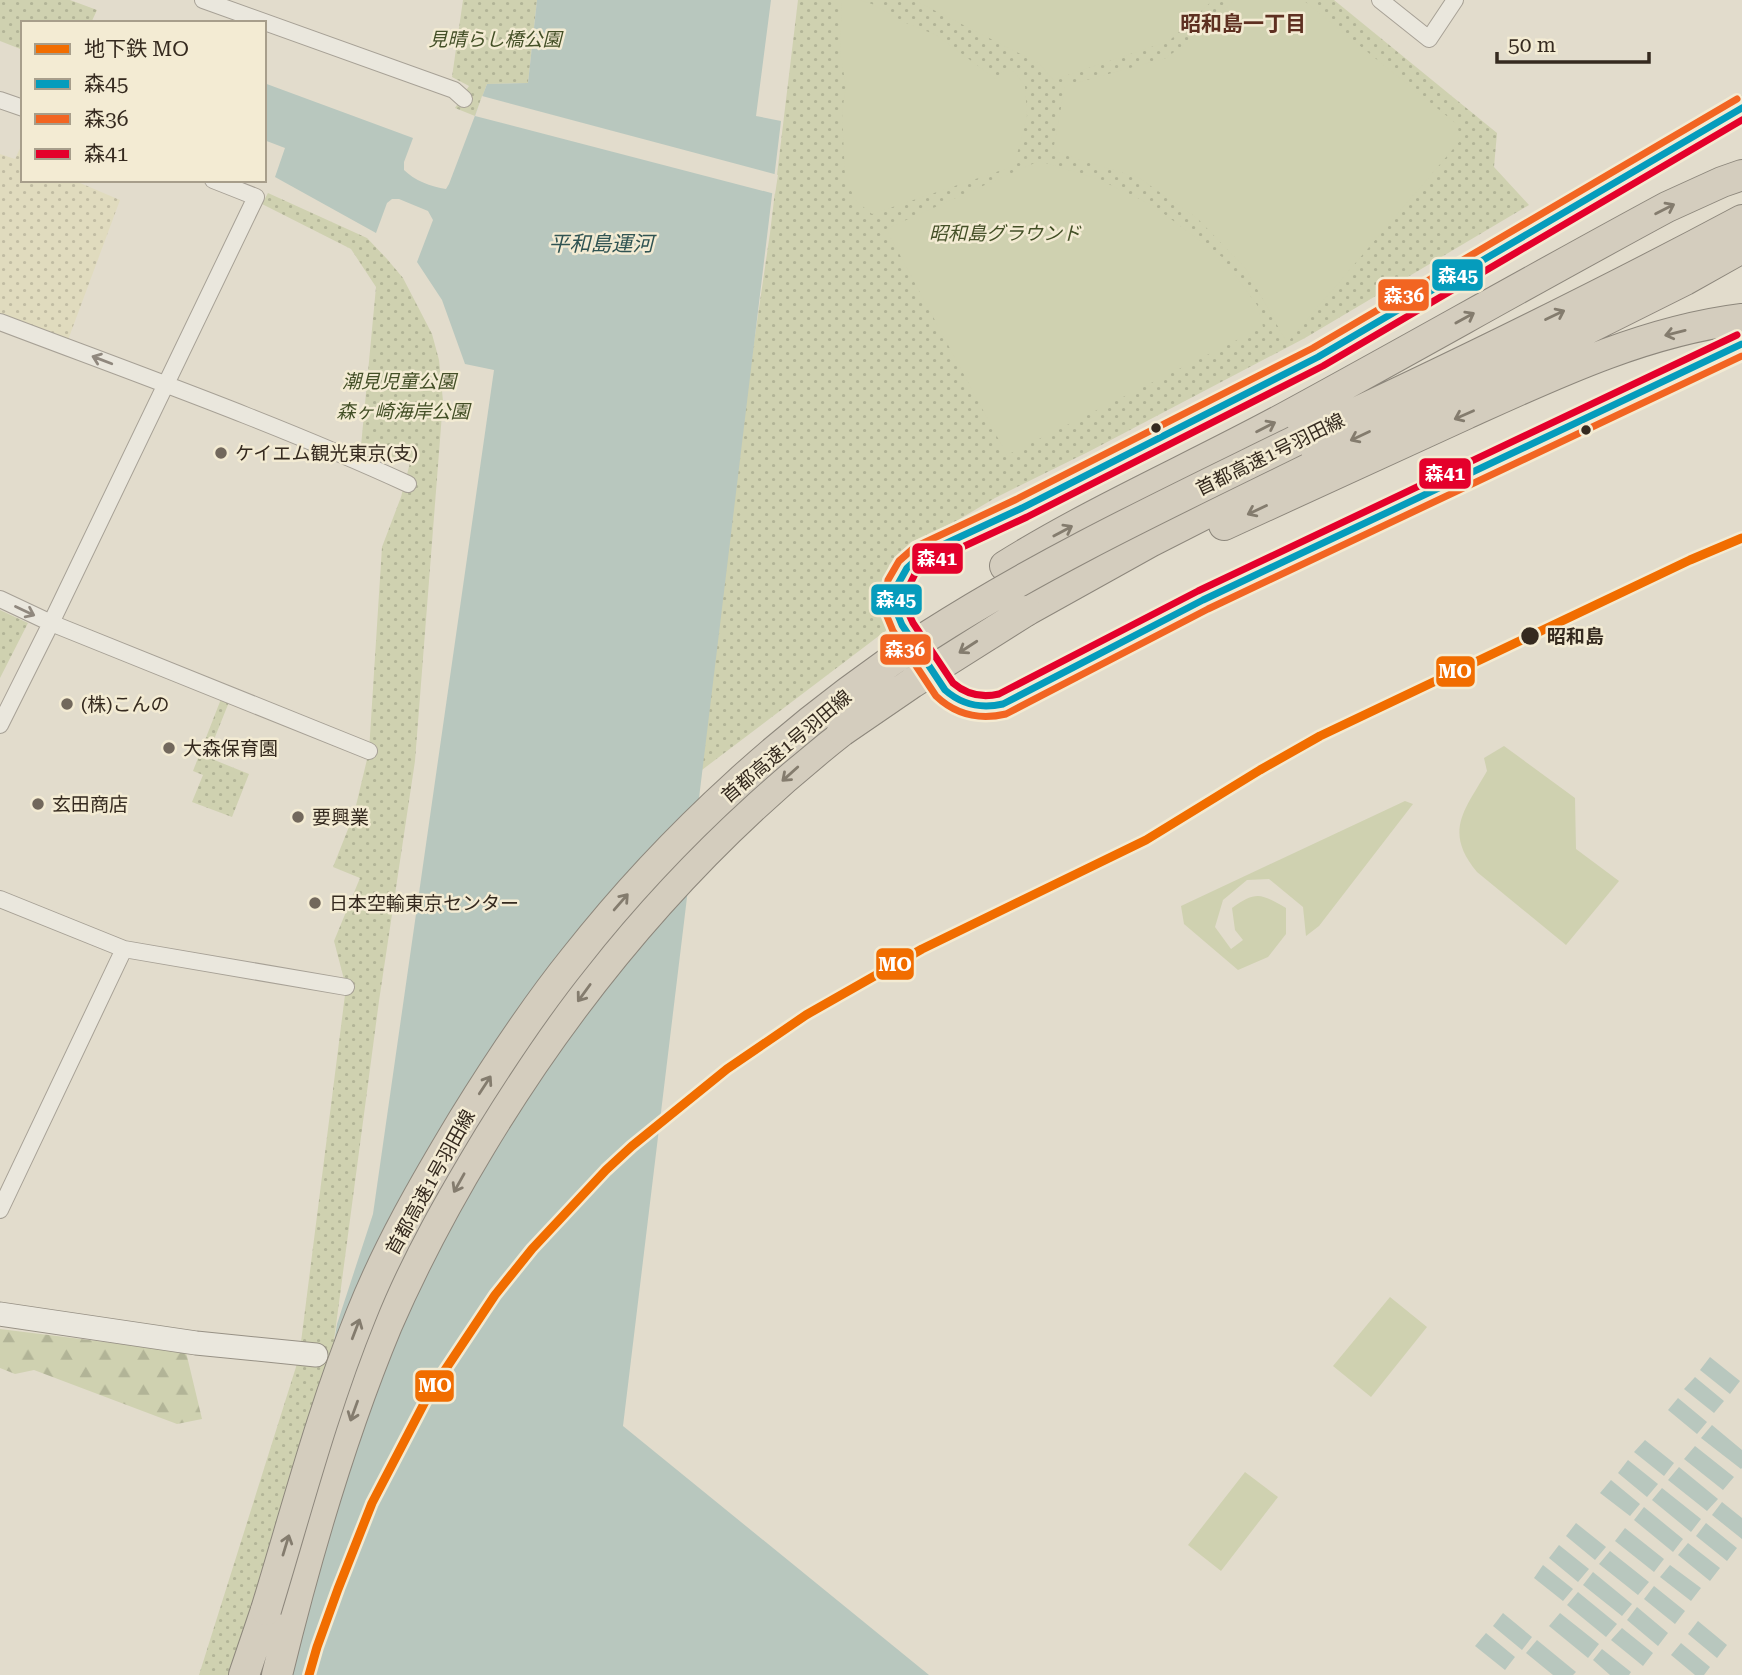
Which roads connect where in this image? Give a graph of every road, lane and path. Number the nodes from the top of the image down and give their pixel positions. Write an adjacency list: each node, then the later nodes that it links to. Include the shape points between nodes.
1 (204, 0): 4 (street)
2 (1380, 0): 3 (street, via 1429,39)
3 (1455, 0)
4 (262, 21)
5 (266, 22): 6 (street, via 454,90)
6 (464, 99)
7 (0, 100): 8 (street)
8 (21, 107)
9 (1742, 108): 16 (street, via 1318,357 921,555 898,582 897,612 950,695 974,706 1003,704 1203,600)
10 (1742, 175): 23 (highway, one-way to 10, bridge, via 957,600 1051,538 1283,419 1667,207)
11 (218, 182): 17 (street, via 256,197)
12 (1742, 220): 18 (highway, 首都高速1号羽田線, one-way to 12)
13 (1742, 248): 18 (highway, 首都高速1号羽田線, via 1555,345)
14 (1742, 320): 21 (highway, one-way to 21, via 1669,334 1544,379)
15 (0, 322): 17 (street, one-way to 15)
16 (1742, 344)
17 (166, 385): 19 (street); 22 (street)
18 (1411, 400): 21 (highway, 首都高速1号羽田線, one-way to 21, via 1305,463 1150,541); 23 (highway, 首都高速1号羽田線, bridge, via 1295,441 1108,534 977,606)
19 (408, 485)
20 (0, 599): 22 (street, one-way to 22)
21 (1026, 611): 35 (highway, 首都高速1号羽田線, one-way to 35, bridge, via 912,682 794,770 697,861 642,921 547,1043 462,1177 388,1324 328,1487)
22 (51, 623): 24 (street); 25 (street)
23 (865, 679): 32 (highway, 首都高速1号羽田線, one-way to 23, bridge, via 330,1396 361,1314 403,1226 483,1088 572,961 620,902 734,788)
24 (0, 725)
25 (369, 751)
26 (0, 899): 27 (street)
27 (124, 949): 28 (street); 29 (street)
28 (346, 987)
29 (0, 1210)
30 (0, 1314): 31 (street, via 196,1343)
31 (316, 1355)
32 (266, 1610): 33 (highway); 34 (highway, 首都高速1号羽田線)
33 (244, 1675)
34 (251, 1675)
35 (277, 1675)

